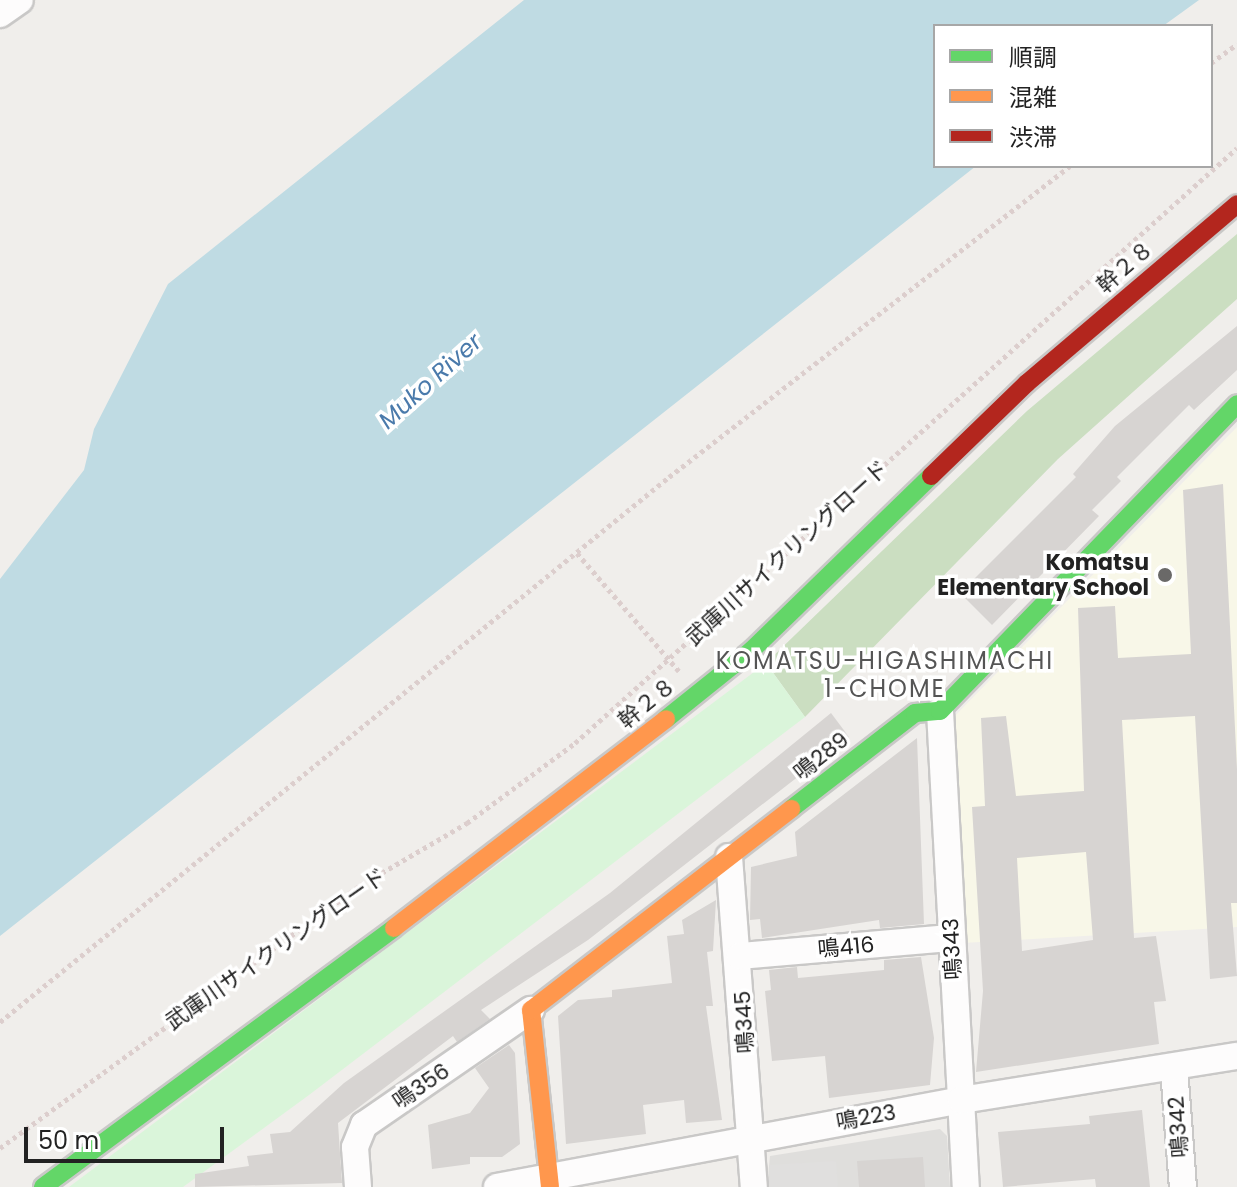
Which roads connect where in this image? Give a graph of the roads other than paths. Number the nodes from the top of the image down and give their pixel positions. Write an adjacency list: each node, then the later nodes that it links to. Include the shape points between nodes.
1 (20, 0): 2 (street)
2 (0, 14)
3 (1237, 204): 15 (street, 幹２８, via 1027,383 752,650 518,837)
4 (1237, 404): 5 (street, 鳴289)
5 (940, 711): 6 (street, 鳴289, via 915,713); 7 (street, 鳴343)
6 (729, 857): 8 (street, 鳴345); 9 (street, 鳴289)
7 (951, 938): 8 (street, 鳴416); 12 (street, 鳴343)
8 (740, 956): 13 (street, 鳴345)
9 (531, 1010): 14 (street); 16 (street, 鳴356, via 364,1125 355,1147)
10 (1237, 1056): 11 (street, 鳴223)
11 (1174, 1068): 12 (street, 鳴223); 20 (street, 鳴342)
12 (961, 1100): 13 (street, 鳴223); 19 (street, 鳴343)
13 (751, 1138): 14 (street, 鳴223); 18 (street, 鳴345)
14 (550, 1183): 17 (street, 鳴223)
15 (43, 1187)
16 (358, 1187)
17 (497, 1187)
18 (754, 1187)
19 (966, 1187)
20 (1183, 1187)

